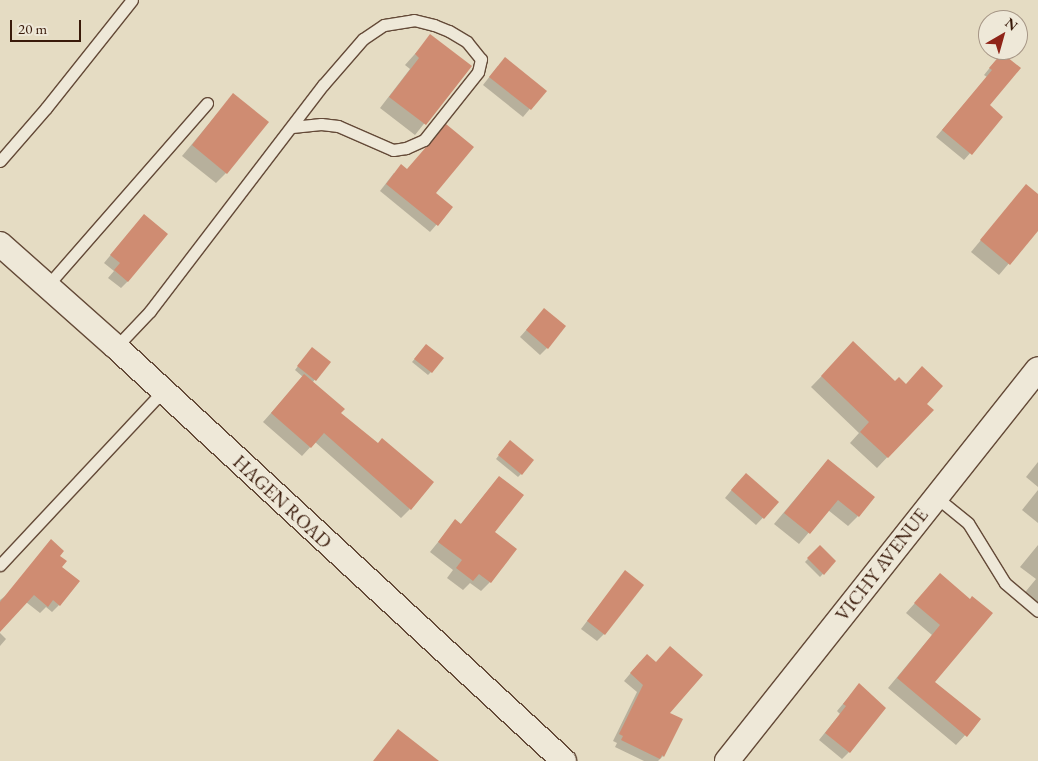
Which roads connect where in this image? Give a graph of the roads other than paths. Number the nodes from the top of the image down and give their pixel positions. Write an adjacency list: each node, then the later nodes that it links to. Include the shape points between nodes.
1 (132, 0): 4 (lane)
2 (207, 102): 6 (lane)
3 (292, 127): 3 (lane, via 338,126 393,150 406,148 424,140 478,72 481,59 467,42 434,25 414,20 384,25 363,40 323,85); 7 (lane, via 150,311)
4 (0, 161)
5 (0, 244): 6 (street, HAGEN ROAD)
6 (47, 286): 7 (street, HAGEN ROAD)
7 (116, 347): 9 (street, HAGEN ROAD)
8 (1038, 368): 10 (street, VICHY AVENUE)
9 (163, 391): 11 (lane); 13 (street, HAGEN ROAD)
10 (936, 497): 12 (lane, via 968,523 1005,584); 14 (street, VICHY AVENUE)
11 (0, 565)
12 (1038, 612)
13 (564, 761)
14 (727, 761)

